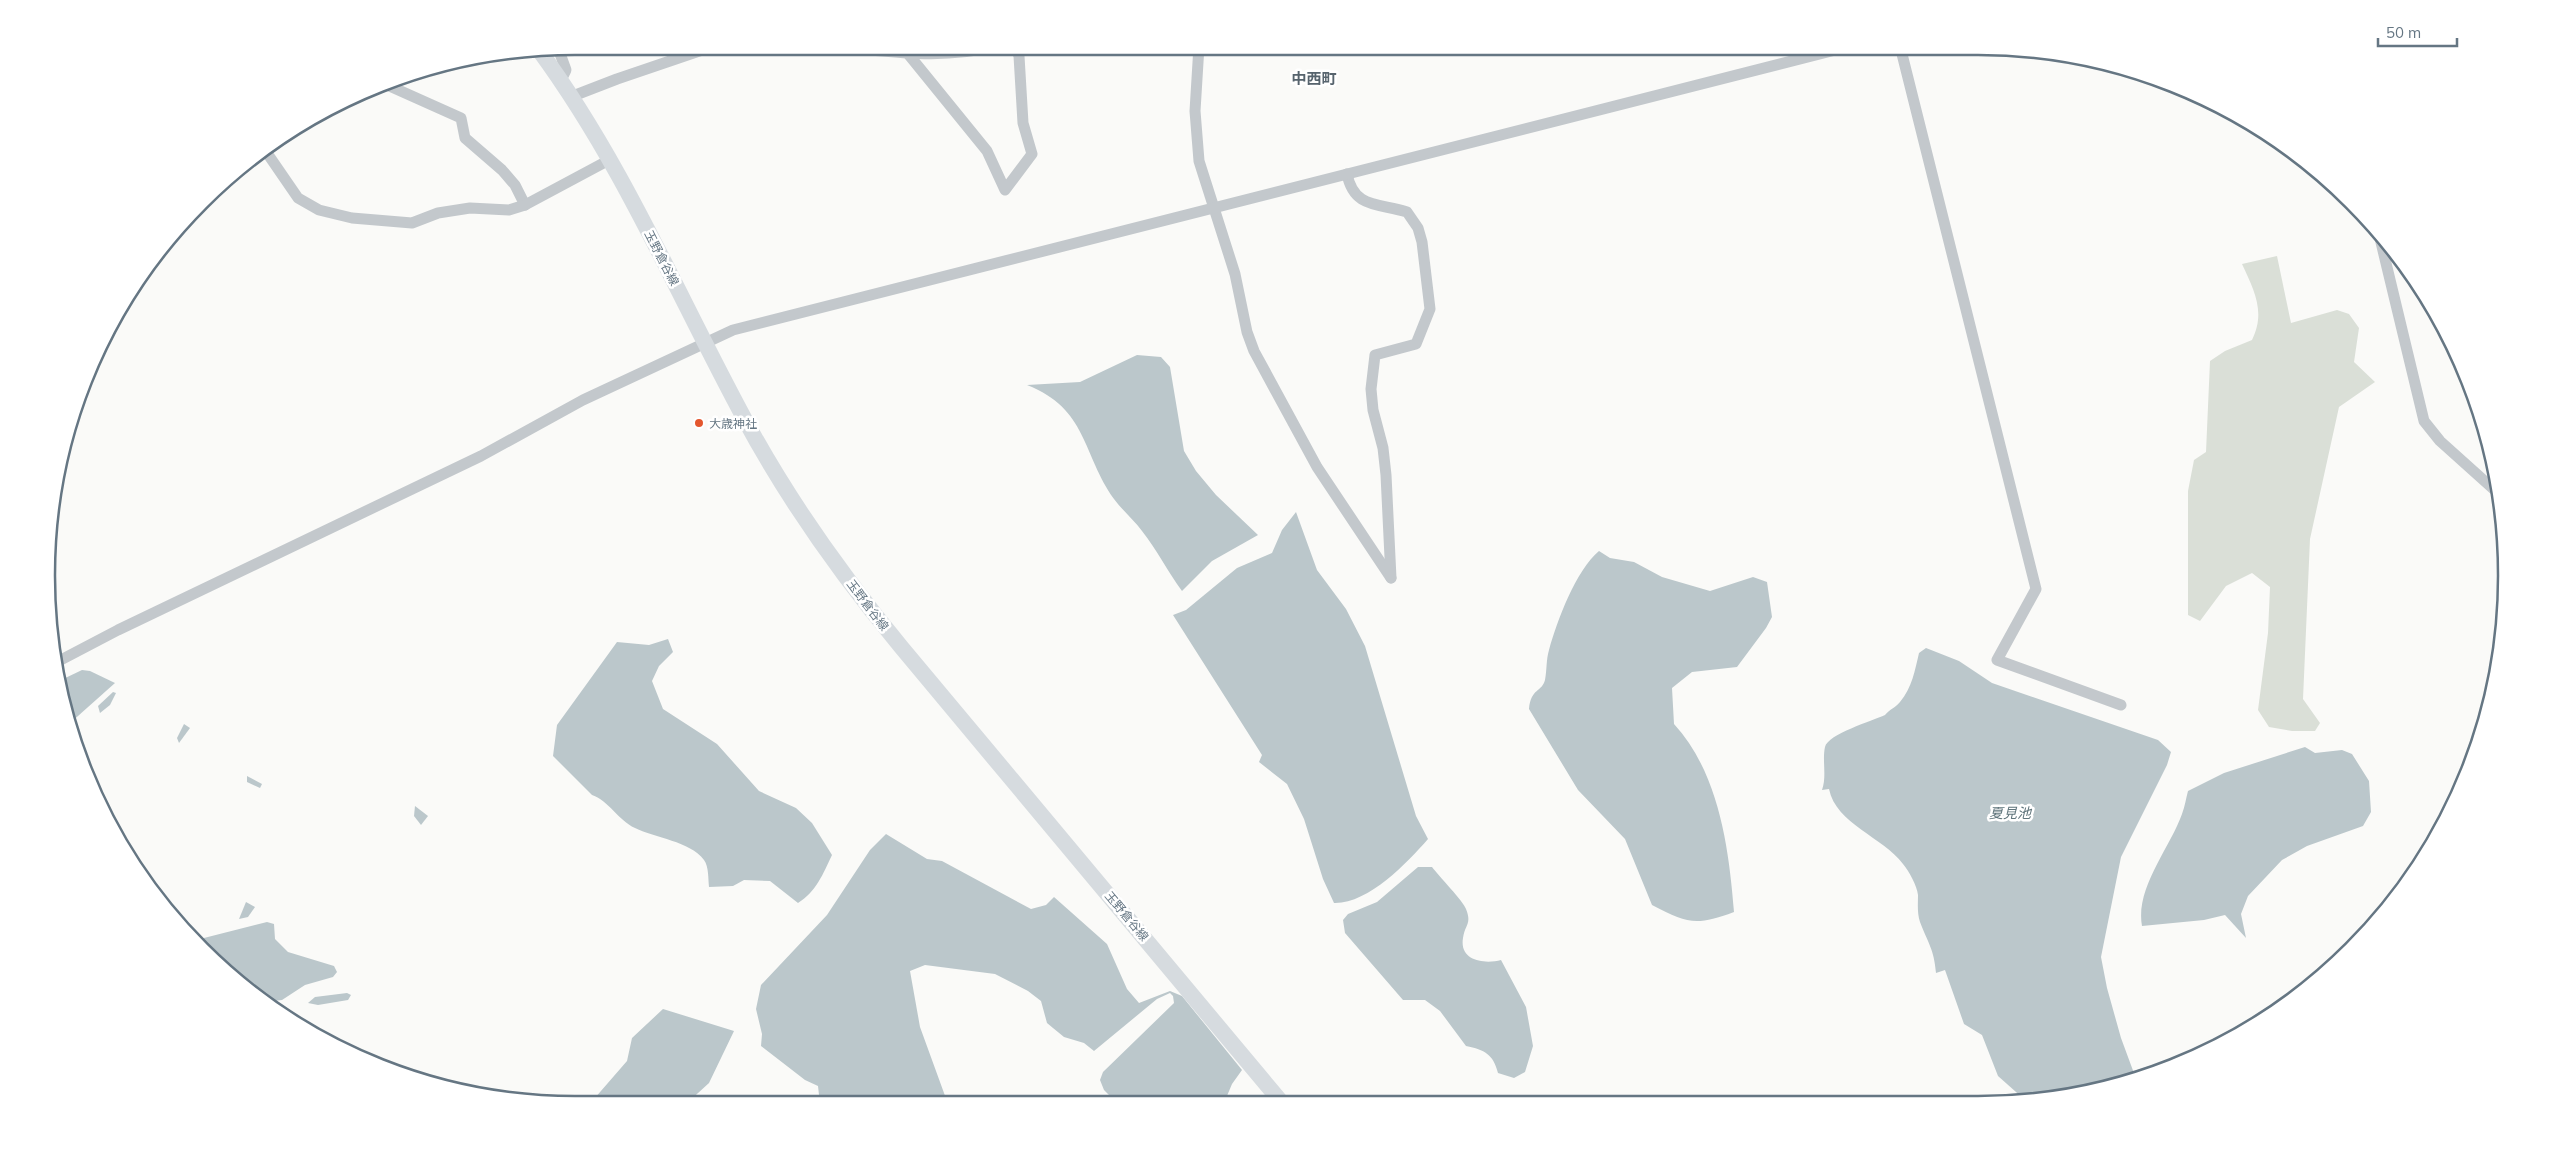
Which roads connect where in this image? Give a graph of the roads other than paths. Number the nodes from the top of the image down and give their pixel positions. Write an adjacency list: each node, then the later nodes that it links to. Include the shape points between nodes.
1 (561, 55): 9 (street, via 566,70)
2 (688, 55): 11 (street)
3 (909, 55): 4 (street, via 987,151 1005,190 1032,154 1023,123)
4 (1019, 55)
5 (1198, 55): 16 (street, via 1195,112 1199,161)
6 (1816, 55): 14 (street)
7 (1902, 55): 21 (street, via 2036,590 1997,660)
8 (543, 56): 9 (main road, 玉野倉谷線)
9 (561, 80): 11 (main road, 玉野倉谷線)
10 (394, 88): 15 (street, via 461,118 465,138 502,170 515,185)
11 (573, 96): 13 (main road, 玉野倉谷線)
12 (269, 156): 15 (street, via 298,198 319,210 352,218 412,223 438,213 470,208 509,210)
13 (611, 159): 15 (street); 18 (main road, 玉野倉谷線)
14 (1347, 174): 16 (street); 16 (street, via 1350,189 1361,200 1407,212 1418,228 1430,308 1416,344 1375,355 1371,389 1386,475 1391,578 1317,468 1254,351 1235,274)
15 (525, 205)
16 (1213, 207): 18 (street, via 778,318 734,330)
17 (2383, 250): 19 (street, via 2424,421 2440,441)
18 (706, 343): 20 (street, via 583,400 434,480 118,630); 22 (main road, 玉野倉谷線, via 773,469 869,608)
19 (2490, 486)
20 (62, 660)
21 (2121, 705)
22 (1277, 1096)

